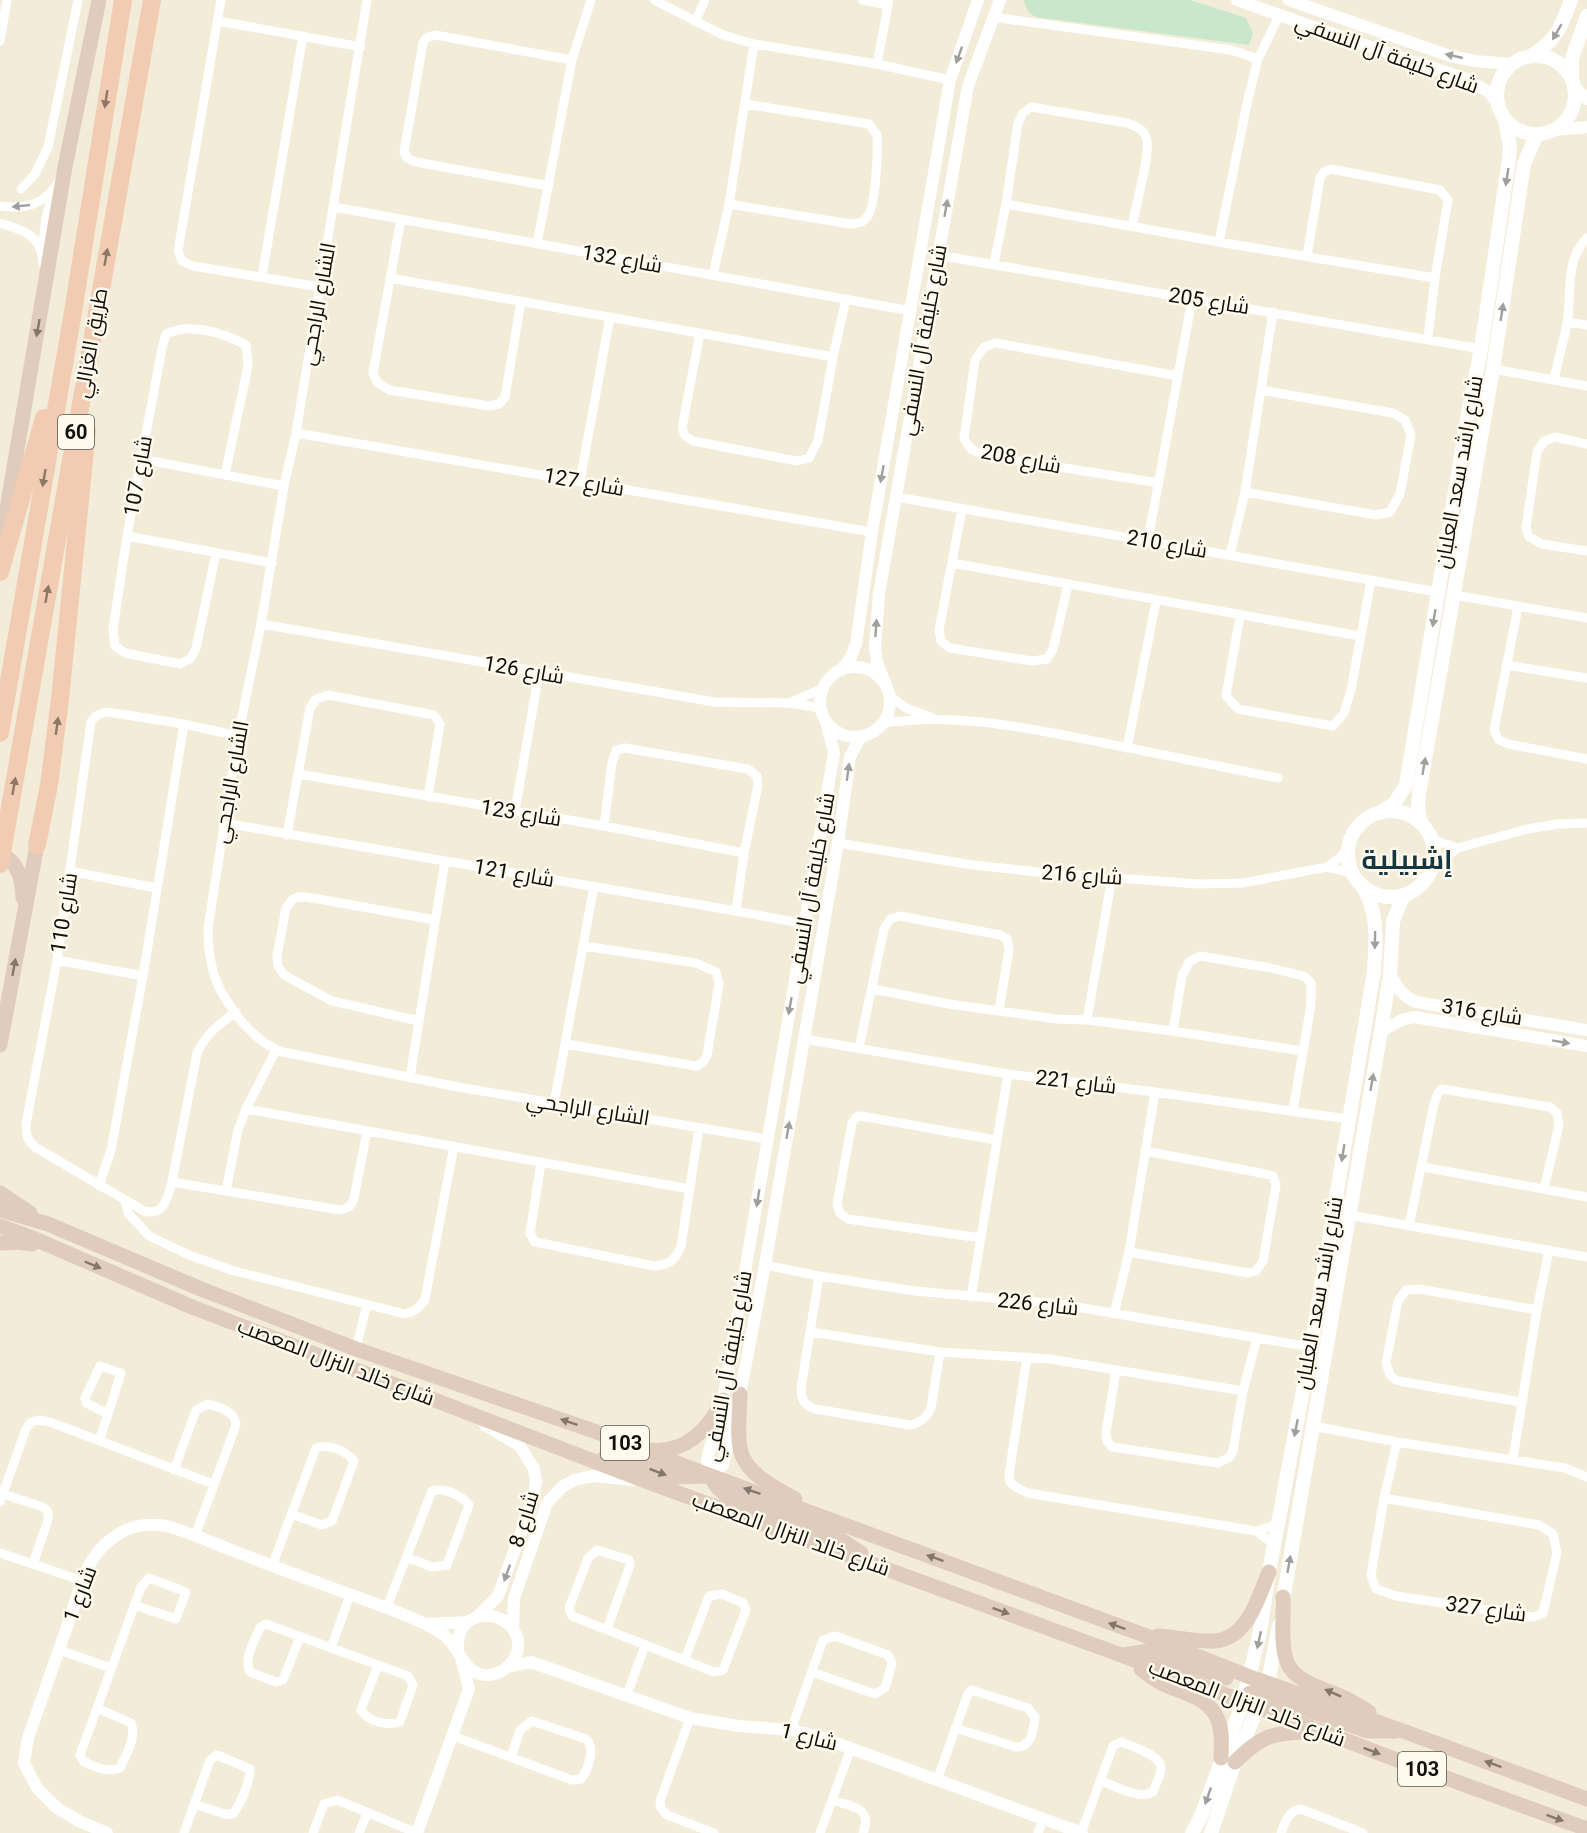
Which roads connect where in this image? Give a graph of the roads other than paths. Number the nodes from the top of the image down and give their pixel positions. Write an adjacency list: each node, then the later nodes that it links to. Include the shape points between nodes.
1 (8, 0): 28 (street)
2 (78, 0): 54 (street, via 48,147 35,174)
3 (99, 0): 51 (main road)
4 (115, 0): 38 (highway)
5 (123, 0): 38 (highway, طريق الغزالي / 60)
6 (152, 0): 39 (highway, طريق الغزالي / 60)
7 (157, 0): 39 (main road)
8 (221, 0): 23 (street)
9 (367, 0): 30 (street, الشارع الراجحي)
10 (591, 0): 35 (street)
11 (654, 0): 24 (street)
12 (705, 0): 24 (street)
13 (862, 0): 19 (street)
14 (978, 0): 40 (street, شارع خليفة آل النسفي, one-way to 40)
15 (1000, 0): 22 (street, شارع خليفة آل النسفي)
16 (1237, 0): 20 (street, شارع خليفة آل النسفي)
17 (1289, 0): 25 (street, شارع خليفة آل النسفي)
18 (1571, 0): 33 (main road, one-way to 33, via 1554,40)
19 (889, 2): 36 (street)
20 (1280, 15): 31 (street, شارع خليفة آل النسفي); 34 (street)
21 (1587, 16): 41 (main road, via 1572,58)
22 (992, 17): 34 (street, via 1231,50); 50 (street, شارع خليفة آل النسفي, via 968,86)
23 (218, 21): 26 (street); 70 (street, via 178,251 182,261 193,266)
24 (695, 22): 29 (street)
25 (1383, 34): 27 (street, شارع خليفة آل النسفي); 31 (street, via 1383,43)
26 (303, 36): 30 (street); 70 (street)
27 (1398, 39): 32 (street, via 1391,46); 37 (street, شارع خليفة آل النسفي, one-way to 27, via 1450,56)
28 (0, 41)
29 (754, 44): 36 (street); 44 (street)
30 (361, 47): 58 (street, الشارع الراجحي)
31 (1375, 49): 32 (street, شارع خليفة آل النسفي)
32 (1393, 55): 43 (street, شارع خليفة آل النسفي, via 1464,78 1489,92)
33 (1531, 56): 37 (main road); 41 (main road, via 1555,60)
34 (1258, 59): 63 (street)
35 (572, 60): 53 (street); 53 (street, via 435,35 423,43 404,152 407,158)
36 (877, 64): 40 (street)
37 (1511, 64): 43 (main road, via 1499,81)
38 (111, 67): 79 (highway, طريق الغزالي / 60, one-way to 79)
39 (140, 70): 82 (highway, طريق الغزالي / 60, one-way to 39)
40 (950, 80): 49 (street, شارع خليفة آل النسفي)
41 (1573, 83): 42 (street); 47 (main road, via 1575,101 1571,112)
42 (1587, 99)
43 (1497, 103): 45 (main road)
44 (745, 104): 55 (street); 55 (street, via 869,123 878,135 873,198 867,217 861,223 850,224)
45 (1505, 120): 48 (main road, via 1514,128); 87 (main road, شارع راشد سعد العلبان, one-way to 87, via 1509,159)
46 (1587, 127): 47 (street)
47 (1554, 130): 48 (main road)
48 (1537, 134): 89 (main road, شارع راشد سعد العلبان, one-way to 48, via 1524,164)
49 (941, 138): 50 (street, via 953,133); 78 (street, شارع خليفة آل النسفي)
50 (958, 141): 66 (street, شارع خليفة آل النسفي, one-way to 50)
51 (65, 167): 52 (street); 74 (main road)
52 (56, 186): 57 (street, one-way to 57, via 50,195 25,207); 65 (street, via 46,217)
53 (549, 186): 64 (street)
54 (21, 189)
55 (729, 204): 69 (street)
56 (1006, 204): 61 (street); 61 (street, via 1018,123 1031,107 1127,123 1141,129 1147,138); 68 (street)
57 (0, 206)
58 (334, 207): 59 (street, شارع 132); 73 (street, الشارع الراجحي)
59 (401, 219): 64 (street, شارع 132); 71 (street)
60 (0, 223): 65 (street, via 34,237)
61 (1132, 226): 63 (street)
62 (1587, 238): 83 (street, via 1578,247 1572,264)
63 (1220, 242): 67 (street)
64 (537, 244): 69 (street, شارع 132)
65 (42, 251): 74 (street)
66 (938, 255): 68 (street, شارع 205); 96 (street, شارع خليفة آل النسفي)
67 (1307, 256): 72 (street); 72 (street, via 1320,178 1331,169 1445,194 1448,200)
68 (994, 264): 76 (street, شارع 205)
69 (713, 275): 75 (street, شارع 132)
70 (262, 276): 73 (street)
71 (390, 278): 77 (street); 77 (street, via 373,373 377,382 389,390 489,406 499,404 505,397)
72 (1435, 278): 86 (street)
73 (320, 287): 98 (street, الشارع الراجحي)
74 (44, 292): 113 (main road, one-way to 113)
75 (846, 299): 78 (street, شارع 132); 88 (street)
76 (1192, 299): 80 (street, شارع 205); 90 (street)
77 (521, 301): 81 (street)
78 (911, 311): 94 (street, شارع خليفة آل النسفي)
79 (73, 312): 119 (highway, via 62,338 41,429); 142 (highway, طريق الغزالي / 60, one-way to 142)
80 (1273, 312): 86 (street, شارع 205); 93 (street)
81 (610, 317): 85 (street); 102 (street)
82 (95, 321): 160 (highway, one-way to 82, via 60,699); 164 (highway, طريق الغزالي / 60, one-way to 82)
83 (1567, 322): 84 (street); 91 (street)
84 (1587, 325)
85 (700, 333): 88 (street); 88 (street, via 682,428 685,436 693,441 797,461 809,458 818,441)
86 (1428, 338): 87 (street, شارع 205)
87 (1481, 349): 95 (main road, شارع راشد سعد العلبان)
88 (833, 357)
89 (1493, 369): 91 (street); 97 (main road, شارع راشد سعد العلبان)
90 (1178, 376): 103 (street); 103 (street, شارع 208, via 996,343 984,347 975,360 964,439 971,449 983,455)
91 (1554, 380): 92 (street)
92 (1587, 386)
93 (1261, 390): 105 (street); 105 (street, via 1393,413 1406,420 1411,435 1400,494 1390,512 1376,515)
94 (894, 405): 96 (street); 108 (street, شارع خليفة آل النسفي, one-way to 108)
95 (1469, 408): 97 (main road, via 1479,405); 111 (main road, شارع راشد سعد العلبان)
96 (911, 409): 106 (street, شارع خليفة آل النسفي)
97 (1485, 413): 112 (main road, شارع راشد سعد العلبان)
98 (296, 433): 102 (street, شارع 127); 104 (street, الشارع الراجحي)
99 (1587, 444): 114 (street, via 1555,437 1544,441 1537,452 1526,528 1529,537 1542,544)
100 (141, 459): 101 (street); 101 (street, شارع 107, via 166,334 191,328 231,337 246,345 248,366); 109 (street, شارع 107)
101 (225, 475): 104 (street)
102 (580, 481): 108 (street, شارع 127)
103 (1160, 483): 110 (street)
104 (284, 486): 117 (street, الشارع الراجحي)
105 (1245, 492): 116 (street)
106 (896, 497): 107 (street, شارع 210); 135 (street, شارع خليفة آل النسفي, one-way to 106, via 875,648 879,594)
107 (962, 509): 110 (street, شارع 210); 118 (street)
108 (872, 532): 131 (street, شارع خليفة آل النسفي, via 856,644)
109 (127, 536): 115 (street); 115 (street, شارع 107, via 113,629 116,646 136,656 180,664 191,658)
110 (1148, 540): 116 (street, شارع 210)
111 (1448, 540): 112 (main road); 122 (main road, شارع راشد سعد العلبان)
112 (1464, 542): 123 (main road, شارع راشد سعد العلبان)
113 (0, 550)
114 (1587, 551)
115 (216, 553): 117 (street)
116 (1230, 555): 120 (street, شارع 210)
117 (272, 563): 128 (street, الشارع الراجحي)
118 (952, 563): 121 (street); 121 (street, via 939,630 941,641 950,648 1032,661 1047,659 1053,649)
119 (0, 572)
120 (1371, 580): 122 (street, شارع 210); 129 (street)
121 (1068, 585): 124 (street)
122 (1438, 592): 151 (main road, شارع راشد سعد العلبان, one-way to 151, via 1406,785 1394,804)
123 (1454, 595): 125 (street); 153 (main road, شارع راشد سعد العلبان, one-way to 123, via 1419,794)
124 (1156, 601): 126 (street); 145 (street)
125 (1518, 608): 127 (street); 130 (street)
126 (1240, 616): 129 (street); 129 (street, via 1226,696 1231,703 1238,709 1333,726 1344,713 1351,690)
127 (1587, 618)
128 (261, 624): 132 (street, شارع 126); 143 (street, الشارع الراجحي)
129 (1360, 636)
130 (1506, 665): 133 (street); 146 (street, via 1494,730 1499,740)
131 (842, 669): 134 (street, via 830,676); 135 (street, via 867,669 878,675)
132 (539, 673): 136 (street, شارع 126, via 715,702); 150 (street)
133 (1587, 678)
134 (823, 688): 136 (street, شارع 126); 137 (street)
135 (887, 690): 138 (street, via 906,708); 140 (street, via 889,710)
136 (789, 703): 137 (street, شارع 126)
137 (820, 708): 139 (street)
138 (938, 720): 140 (street); 145 (street, via 1000,724)
139 (826, 721): 144 (street, via 841,734); 176 (street, شارع خليفة آل النسفي, via 834,753)
140 (883, 723): 144 (street)
141 (184, 724): 143 (street, شارع 110); 167 (street, شارع 110, via 107,712 94,718); 171 (street)
142 (0, 733)
143 (238, 736): 152 (street, الشارع الراجحي)
144 (861, 736): 159 (street, شارع خليفة آل النسفي, one-way to 144, via 850,758)
145 (1127, 748): 148 (street)
146 (1587, 759)
147 (299, 774): 149 (street, شارع 123); 149 (street, via 310,708 316,699 328,695 422,711 434,715 440,724); 156 (street)
148 (1278, 778)
149 (428, 797): 150 (street, شارع 123)
150 (515, 811): 155 (street, شارع 123)
151 (1380, 813): 153 (main road, via 1409,815); 158 (main road, via 1362,823)
152 (224, 823): 156 (street, شارع 121); 184 (street, الشارع الراجحي, via 208,943 221,991)
153 (1421, 824): 157 (main road)
154 (1587, 824): 161 (street, via 1527,829)
155 (604, 826): 162 (street, شارع 123); 162 (street, via 616,750 625,748 748,769 757,776 758,785)
156 (287, 835): 163 (street, شارع 121)
157 (1431, 839): 161 (street); 166 (main road)
158 (1350, 840): 165 (street, via 1342,856); 169 (main road, via 1349,862)
159 (838, 843): 168 (street, شارع 216, via 973,865); 191 (street, شارع خليفة آل النسفي)
160 (37, 845): 164 (main road); 174 (main road)
161 (1458, 848): 166 (street)
162 (744, 853): 173 (street)
163 (445, 861): 170 (street, شارع 121); 175 (street)
164 (7, 863): 174 (main road, via 19,872)
165 (1328, 867): 168 (street, شارع 216, via 1243,883 1198,884); 169 (street, شارع 216)
166 (1432, 868): 172 (main road, via 1421,885)
167 (70, 871): 171 (street); 178 (street, شارع 110)
168 (1112, 877): 186 (street)
169 (1357, 879): 172 (main road, via 1370,892 1381,896); 204 (main road, شارع راشد سعد العلبان, one-way to 204, via 1374,912 1375,962)
170 (594, 886): 173 (street, شارع 121); 177 (street)
171 (156, 888): 180 (street)
172 (1404, 895): 179 (main road, شارع راشد سعد العلبان, via 1393,921)
173 (736, 911): 176 (street, شارع 121)
174 (23, 917): 193 (main road, one-way to 174)
175 (435, 920): 187 (street); 187 (street, via 297,897 286,909 277,956 284,975 332,1001)
176 (805, 924): 207 (street, شارع خليفة آل النسفي, one-way to 207)
177 (584, 946): 192 (street); 192 (street, via 696,963 716,972 719,984 706,1055 697,1066)
178 (57, 960): 180 (street); 214 (street, شارع 110, via 26,1134 35,1147)
179 (1390, 974): 182 (street, شارع 316, via 1398,989); 190 (main road, شارع راشد سعد العلبان)
180 (143, 976): 214 (street, via 111,1150)
181 (873, 989): 183 (street); 183 (street, via 884,929 890,919 900,916 1000,934 1007,939 1009,950); 195 (street)
182 (1416, 1002): 185 (street, via 1411,1005); 188 (street, شارع 316)
183 (999, 1010): 186 (street)
184 (236, 1012): 196 (street, الشارع الراجحي, via 254,1035); 213 (street, via 203,1039 197,1053)
185 (1414, 1017): 190 (street, شارع 316); 194 (street, شارع 316, one-way to 194)
186 (1087, 1020): 189 (street)
187 (419, 1021): 199 (street)
188 (1587, 1030)
189 (1173, 1031): 197 (street); 197 (street, via 1182,976 1189,962 1200,956 1304,976 1311,983 1311,1005)
190 (1381, 1031): 222 (main road, شارع راشد سعد العلبان, one-way to 190)
191 (804, 1039): 195 (street, شارع 221); 232 (street, شارع خليفة آل النسفي, one-way to 191)
192 (566, 1044): 201 (street)
193 (0, 1045)
194 (1587, 1046)
195 (860, 1048): 198 (street, شارع 221)
196 (276, 1050): 199 (street, الشارع الراجحي); 202 (street)
197 (1302, 1051): 203 (street)
198 (1008, 1074): 200 (street, شارع 221); 208 (street)
199 (410, 1077): 201 (street, الشارع الراجحي)
200 (1155, 1092): 203 (street, شارع 221); 210 (street)
201 (554, 1104): 205 (street, الشارع الراجحي)
202 (246, 1109): 206 (street); 217 (street)
203 (1293, 1110): 204 (street, شارع 221)
204 (1348, 1119): 240 (main road, شارع راشد سعد العلبان, one-way to 240)
205 (699, 1128): 207 (street, الشارع الراجحي); 215 (street)
206 (367, 1131): 209 (street); 217 (street, via 354,1198 348,1208 340,1210)
207 (767, 1138): 247 (street, شارع خليفة آل النسفي, one-way to 247)
208 (996, 1140): 226 (street); 226 (street, via 856,1117 837,1204 848,1219)
209 (454, 1146): 211 (street); 235 (street, شارع 110, via 425,1299 405,1314)
210 (1145, 1151): 230 (street); 230 (street, via 1273,1176 1276,1185 1263,1261 1256,1271 1248,1273)
211 (541, 1162): 215 (street); 215 (street, via 530,1234 535,1242 654,1266 665,1265 677,1256)
212 (1423, 1167): 216 (street); 216 (street, via 1434,1104 1442,1089 1550,1107 1557,1113 1559,1125); 225 (street)
213 (172, 1182): 217 (street); 220 (street, شارع 110, via 162,1209 151,1213)
214 (99, 1185): 220 (street, شارع 110)
215 (690, 1189)
216 (1544, 1189): 219 (street)
217 (226, 1191)
218 (0, 1193): 223 (main road)
219 (1587, 1197)
220 (126, 1202): 235 (street, شارع 110, via 128,1213 149,1236 189,1255 231,1270)
221 (0, 1210): 223 (main road, شارع خالد النزال المعصب / 103)
222 (1349, 1215): 225 (street); 251 (main road, شارع راشد سعد العلبان)
223 (48, 1224): 241 (main road, شارع خالد النزال المعصب / 103)
224 (0, 1226): 228 (main road, شارع خالد النزال المعصب / 103)
225 (1409, 1226): 229 (street)
226 (981, 1238): 234 (street)
227 (0, 1243): 228 (main road)
228 (53, 1248): 249 (main road, شارع خالد النزال المعصب / 103, one-way to 249, via 192,1307)
229 (1549, 1250): 231 (street); 236 (street)
230 (1129, 1252): 237 (street)
231 (1587, 1257)
232 (765, 1265): 233 (street, شارع 226); 246 (street, شارع خليفة آل النسفي)
233 (819, 1276): 234 (street, شارع 226); 238 (street)
234 (971, 1297): 237 (street, شارع 226, via 1059,1304)
235 (367, 1304): 241 (street)
236 (1537, 1310): 248 (street); 248 (street, via 1406,1290 1398,1301 1386,1363 1390,1375 1404,1383)
237 (1114, 1314): 239 (street, شارع 226)
238 (811, 1332): 242 (street); 242 (street, via 801,1388 806,1405 910,1425 920,1422 931,1408)
239 (1257, 1338): 240 (street, شارع 226); 245 (street)
240 (1311, 1347): 266 (main road, شارع راشد سعد العلبان, one-way to 266)
241 (356, 1349): 254 (main road, شارع خالد النزال المعصب / 103, one-way to 241)
242 (940, 1352): 243 (street)
243 (1027, 1357): 244 (street); 267 (street, via 1009,1475 1017,1488)
244 (1116, 1370): 245 (street); 245 (street, via 1106,1433 1112,1447 1120,1449 1218,1463 1226,1460 1233,1450)
245 (1243, 1391)
246 (740, 1394): 258 (street, شارع خليفة آل النسفي, via 723,1465); 265 (main road, via 742,1455 751,1469)
247 (723, 1400): 254 (main road, via 707,1427 693,1440 676,1448); 258 (street, شارع خليفة آل النسفي, via 707,1458)
248 (1521, 1402): 256 (street)
249 (461, 1410): 255 (main road, شارع خالد النزال المعصب / 103); 281 (street, شارع 8, one-way to 281, via 520,1446 534,1469 536,1481 498,1596)
250 (108, 1414): 250 (street, via 121,1373 100,1366 85,1398 86,1403); 252 (street)
251 (1313, 1426): 253 (street); 278 (main road, شارع راشد سعد العلبان, one-way to 251)
252 (99, 1442): 257 (street); 262 (street, via 50,1422 31,1422)
253 (1397, 1442): 256 (street); 263 (street, شارع 327)
254 (640, 1449): 258 (main road, شارع خالد النزال المعصب / 103)
255 (581, 1455): 258 (main road, one-way to 258, via 629,1461 672,1477); 260 (main road, شارع خالد النزال المعصب / 103)
256 (1513, 1458): 259 (street, via 1565,1468)
257 (174, 1470): 261 (street); 261 (street, via 196,1410 208,1404 232,1413 236,1425)
258 (710, 1476): 265 (main road, شارع خالد النزال المعصب / 103, one-way to 258); 274 (main road, via 728,1497 836,1536)
259 (1587, 1477)
260 (648, 1482): 274 (main road, شارع خالد النزال المعصب / 103); 283 (street, شارع 8, via 594,1476 574,1480 547,1503 514,1598)
261 (213, 1484): 268 (street)
262 (2, 1498): 272 (street, via 43,1507 48,1512)
263 (1384, 1498): 263 (street, شارع 327, via 1371,1575 1376,1589 1396,1596 1533,1617 1543,1612 1557,1553 1553,1534 1539,1525)
264 (291, 1514): 264 (street, via 316,1448 327,1446 348,1454 354,1461 332,1521 322,1525); 273 (street)
265 (823, 1517): 285 (main road, شارع خالد النزال المعصب / 103, one-way to 265)
266 (1278, 1524): 267 (street); 269 (main road, شارع راشد سعد العلبان)
267 (1256, 1531): 269 (street)
268 (195, 1536): 273 (street, شارع 1); 276 (street, شارع 1, via 165,1526 129,1529 113,1537 95,1555)
269 (1275, 1545): 275 (main road, شارع راشد سعد العلبان)
270 (0, 1553): 272 (street)
271 (406, 1557): 271 (street, via 432,1491 441,1489 463,1497 469,1504 447,1565 432,1567); 280 (street)
272 (33, 1564): 276 (street)
273 (272, 1566): 277 (street, شارع 1)
274 (879, 1566): 292 (main road, شارع خالد النزال المعصب / 103, one-way to 292)
275 (1269, 1572): 285 (main road, via 1246,1621 1228,1638 1214,1641); 300 (main road, شارع راشد سعد العلبان, one-way to 300)
276 (83, 1581): 290 (street, شارع 1)
277 (350, 1595): 280 (street, شارع 1); 289 (street)
278 (1283, 1597): 302 (main road, شارع راشد سعد العلبان); 309 (main road, one-way to 278, via 1293,1672 1287,1661)
279 (134, 1605): 279 (street, via 176,1619 186,1592 149,1578); 297 (street)
280 (387, 1607): 282 (street, شارع 1)
281 (473, 1619): 282 (street, شارع 1); 283 (street, via 491,1615 504,1619); 291 (street, via 459,1634)
282 (426, 1624): 291 (street, شارع 1, via 444,1635)
283 (513, 1629): 287 (street)
284 (607, 1629): 284 (street, via 572,1616 569,1608 588,1558 597,1550 629,1560 630,1565); 288 (street)
285 (1144, 1635): 300 (main road, شارع خالد النزال المعصب / 103)
286 (300, 1637): 286 (street, via 283,1680 276,1682 247,1668 260,1627 266,1624); 289 (street)
287 (518, 1642): 294 (street); 296 (street, via 516,1656)
288 (645, 1646): 293 (street); 303 (street)
289 (331, 1648): 295 (street)
290 (59, 1650): 297 (street); 323 (street, شارع 1, via 28,1738 24,1763 37,1788 57,1808)
291 (460, 1655): 299 (street, via 471,1670); 301 (street)
292 (1122, 1655): 300 (main road, via 1149,1651); 304 (main road, شارع خالد النزال المعصب / 103); 314 (main road, via 1161,1683 1208,1705 1218,1719)
293 (685, 1659): 293 (street, via 709,1596 722,1594 743,1602 746,1610 723,1670 714,1672)
294 (531, 1662): 296 (street); 303 (street, شارع 1)
295 (378, 1665): 295 (street, via 408,1676 413,1685 400,1722 390,1725 367,1718 362,1710)
296 (508, 1667): 299 (street)
297 (111, 1668): 305 (street)
298 (812, 1672): 298 (street, via 823,1640 835,1636 888,1655 892,1663 885,1688 875,1695); 308 (street)
299 (496, 1674): 301 (street)
300 (1249, 1682): 302 (main road, شارع خالد النزال المعصب / 103); 304 (main road, شارع راشد سعد العلبان)
301 (469, 1689): 311 (street)
302 (1264, 1695): 304 (main road, شارع خالد النزال المعصب / 103); 309 (main road, شارع خالد النزال المعصب / 103); 310 (main road, شارع خالد النزال المعصب / 103); 314 (main road, شارع راشد سعد العلبان)
303 (626, 1697): 306 (street, شارع 1)
304 (1243, 1702): 314 (main road, شارع راشد سعد العلبان)
305 (97, 1708): 305 (street, via 80,1755 84,1762 107,1772 120,1768 134,1735 133,1728 131,1723)
306 (690, 1718): 308 (street, شارع 1); 328 (street, via 660,1801 661,1808 667,1815)
307 (955, 1728): 307 (street, via 971,1690 1028,1708 1035,1717 1023,1748); 315 (street)
308 (792, 1730): 312 (street, شارع 1)
309 (1403, 1731): 317 (main road, شارع خالد النزال المعصب / 103, one-way to 309)
310 (1324, 1732): 314 (main road, via 1274,1734); 322 (main road, شارع خالد النزال المعصب / 103, one-way to 322)
311 (453, 1736): 313 (street); 327 (street)
312 (851, 1748): 315 (street, شارع 1); 318 (street)
313 (511, 1756): 313 (street, via 572,1780 584,1775 592,1749 586,1738 532,1721 520,1730)
314 (1228, 1760): 333 (main road, one-way to 333); 334 (main road)
315 (937, 1780): 321 (street, شارع 1)
316 (1101, 1781): 316 (street, via 1116,1743 1154,1756 1160,1762 1153,1792 1147,1795); 332 (street)
317 (1587, 1799)
318 (832, 1800): 329 (street); 330 (street, via 860,1809 866,1815)
319 (195, 1804): 319 (street, via 213,1756 250,1769 232,1814); 324 (street)
320 (367, 1814): 325 (street, via 337,1800 330,1801 324,1804); 326 (street); 327 (street)
321 (1043, 1819): 331 (street); 332 (street, شارع 1)
322 (1587, 1829)
323 (107, 1833)
324 (184, 1833)
325 (313, 1833)
326 (359, 1833)
327 (417, 1833)
328 (714, 1833)
329 (820, 1833)
330 (863, 1833)
331 (1038, 1833)
332 (1081, 1833)
333 (1192, 1833)
334 (1211, 1833)
335 (1281, 1833): 336 (street, via 1288,1815 1301,1809)
336 (1363, 1833)

